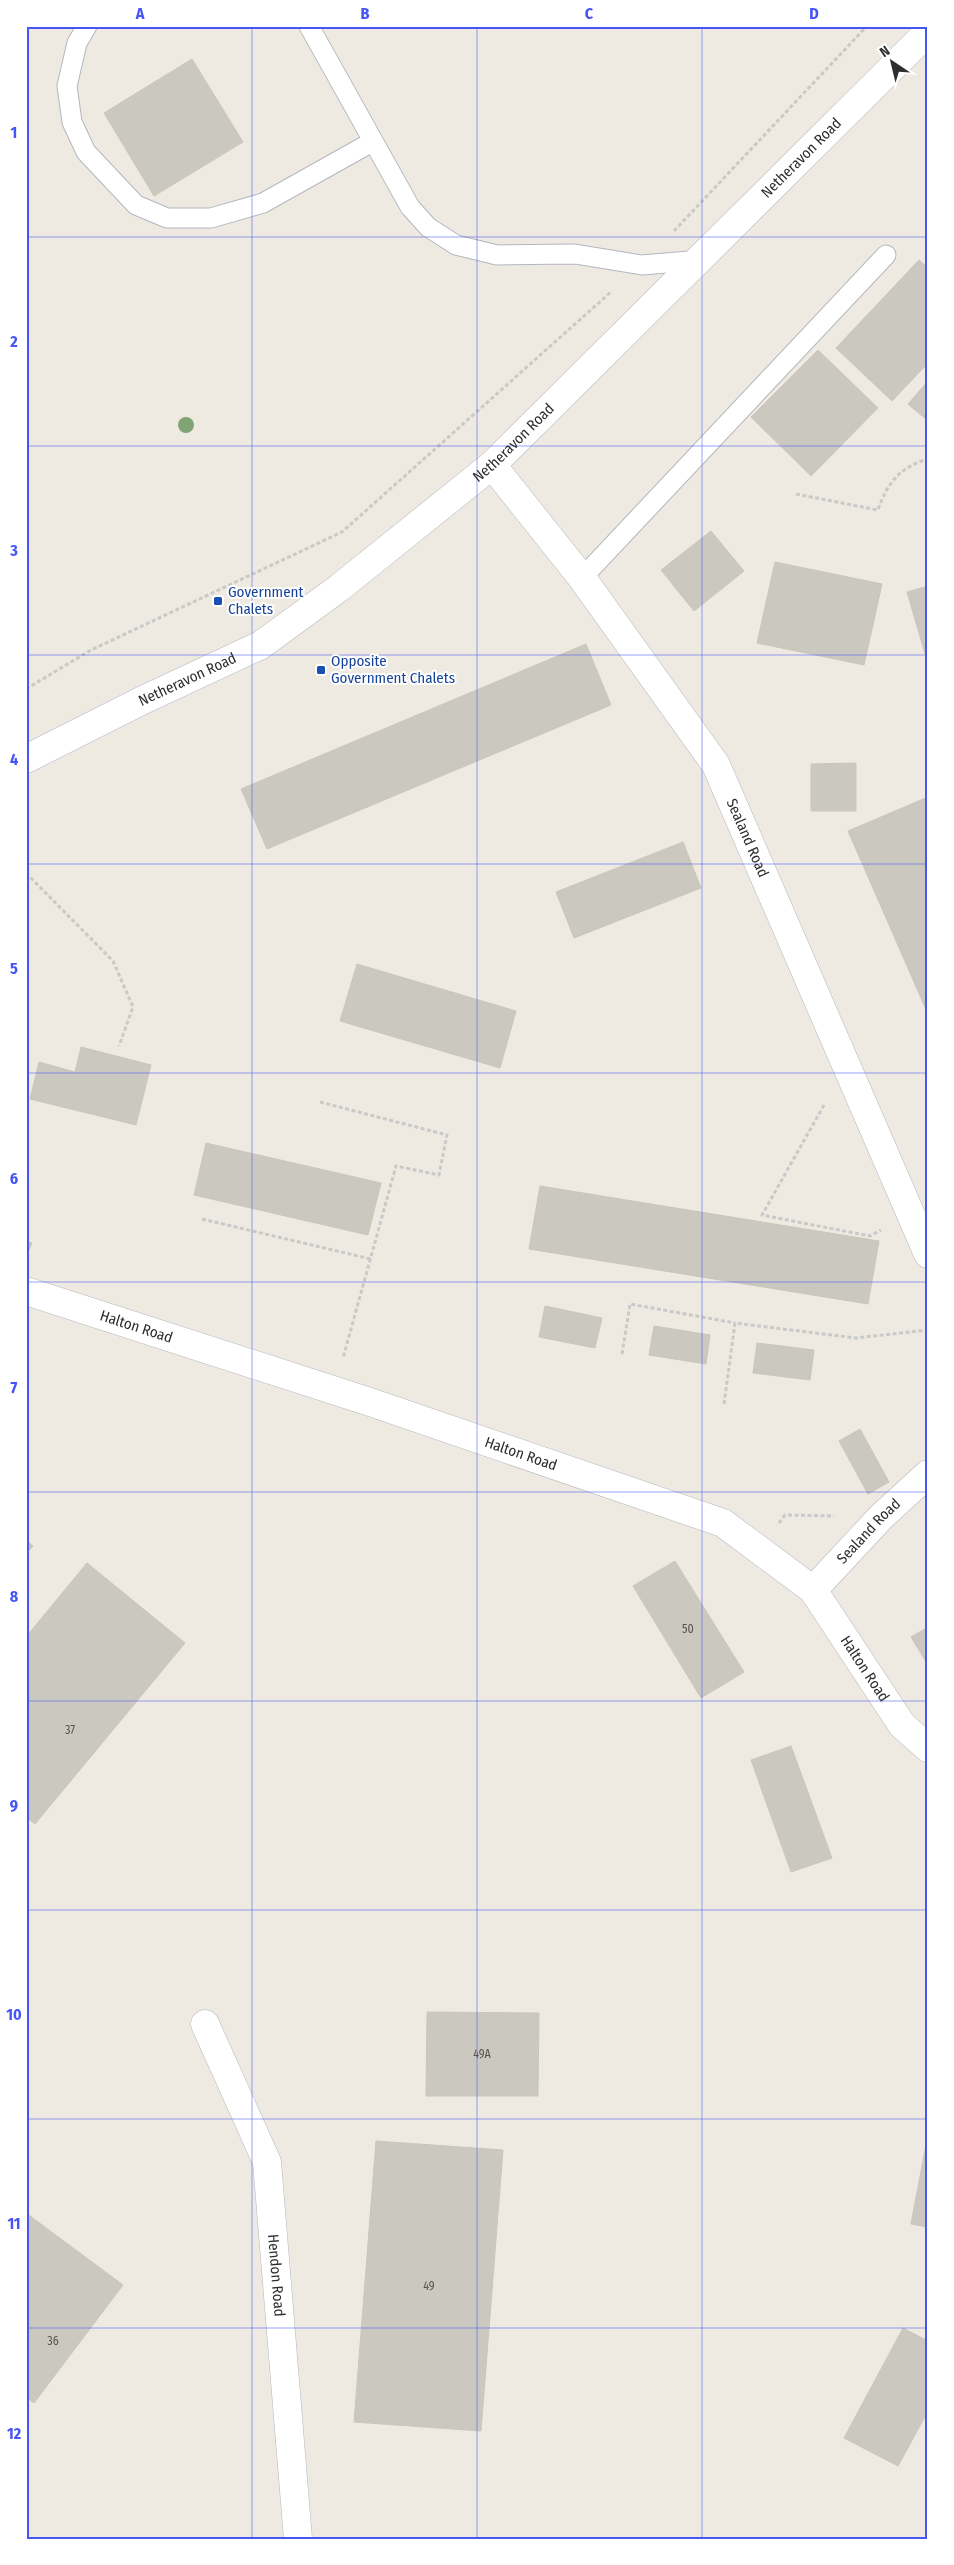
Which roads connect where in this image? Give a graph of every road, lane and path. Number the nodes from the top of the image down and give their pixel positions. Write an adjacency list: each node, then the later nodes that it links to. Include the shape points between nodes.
1 (87, 26): 5 (lane, via 77,43 67,86 72,122 86,152 136,206 167,218 211,218 263,203)
2 (309, 26): 5 (lane)
3 (867, 26): 8 (path)
4 (928, 32): 7 (street, Netheravon Road)
5 (372, 142): 8 (lane, via 410,207 428,227 456,245 497,255 575,254)
6 (886, 255): 12 (lane)
7 (701, 260): 8 (lane); 10 (street, Netheravon Road)
8 (642, 265): 13 (path, via 342,532 91,650)
9 (928, 459): 11 (path, via 916,462 898,475 886,488 878,510)
10 (492, 466): 12 (street, Sealand Road); 14 (street, Netheravon Road, via 339,588 261,645)
11 (796, 494)
12 (582, 578): 17 (street, Sealand Road, via 716,765)
13 (26, 689)
14 (26, 759)
15 (26, 873): 16 (path, via 113,961 133,1007)
16 (119, 1046)
17 (853, 1082): 20 (path, via 831,1094 762,1215); 21 (street, Sealand Road)
18 (320, 1102): 22 (path, via 447,1135 439,1175 396,1166)
19 (202, 1219): 22 (path)
20 (870, 1236)
21 (928, 1254)
22 (371, 1259): 27 (path)
23 (26, 1291): 27 (street, Halton Road)
24 (735, 1323): 25 (path, via 856,1338); 26 (path, via 630,1304); 28 (path)
25 (928, 1330)
26 (622, 1354)
27 (334, 1390): 31 (street, Halton Road, via 723,1523)
28 (724, 1404)
29 (928, 1474): 30 (street, Sealand Road)
30 (874, 1526): 31 (path, via 855,1516 785,1515); 32 (street, Sealand Road)
31 (758, 1549): 32 (street, Halton Road)
32 (812, 1590): 33 (street, Halton Road, via 902,1725)
33 (928, 1748)
34 (205, 2024): 35 (street, Hendon Road, via 267,2162)
35 (298, 2539)

